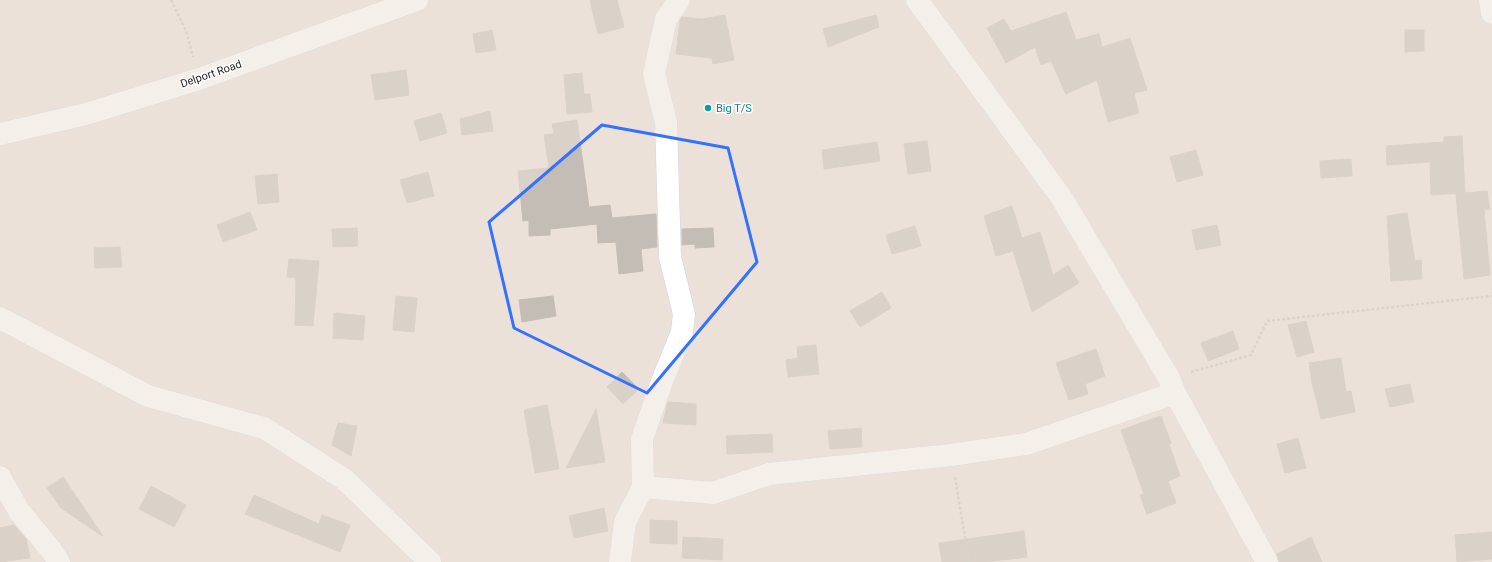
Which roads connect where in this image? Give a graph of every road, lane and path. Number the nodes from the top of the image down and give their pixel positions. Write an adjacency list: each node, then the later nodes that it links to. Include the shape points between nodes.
1 (171, 0): 7 (path, via 187,33)
2 (417, 0): 7 (street, Delport Road)
3 (679, 0): 14 (street, via 666,19 654,74 666,122 670,257 684,314 682,332 642,438)
4 (917, 0): 11 (street, via 1060,196)
5 (1490, 0): 6 (street)
6 (1492, 13)
7 (199, 79): 8 (street, Delport Road, via 86,114)
8 (0, 134)
9 (1492, 296): 11 (path, via 1267,321 1251,355)
10 (0, 318): 16 (street, via 148,396 264,428 344,479)
11 (1172, 386): 12 (street, via 1026,444); 19 (street)
12 (951, 455): 14 (street, via 769,474 713,493); 18 (path)
13 (0, 477): 15 (street, via 19,511)
14 (643, 487): 17 (street, via 625,522)
15 (59, 562)
16 (430, 562)
17 (620, 562)
18 (969, 562)
19 (1267, 562)

